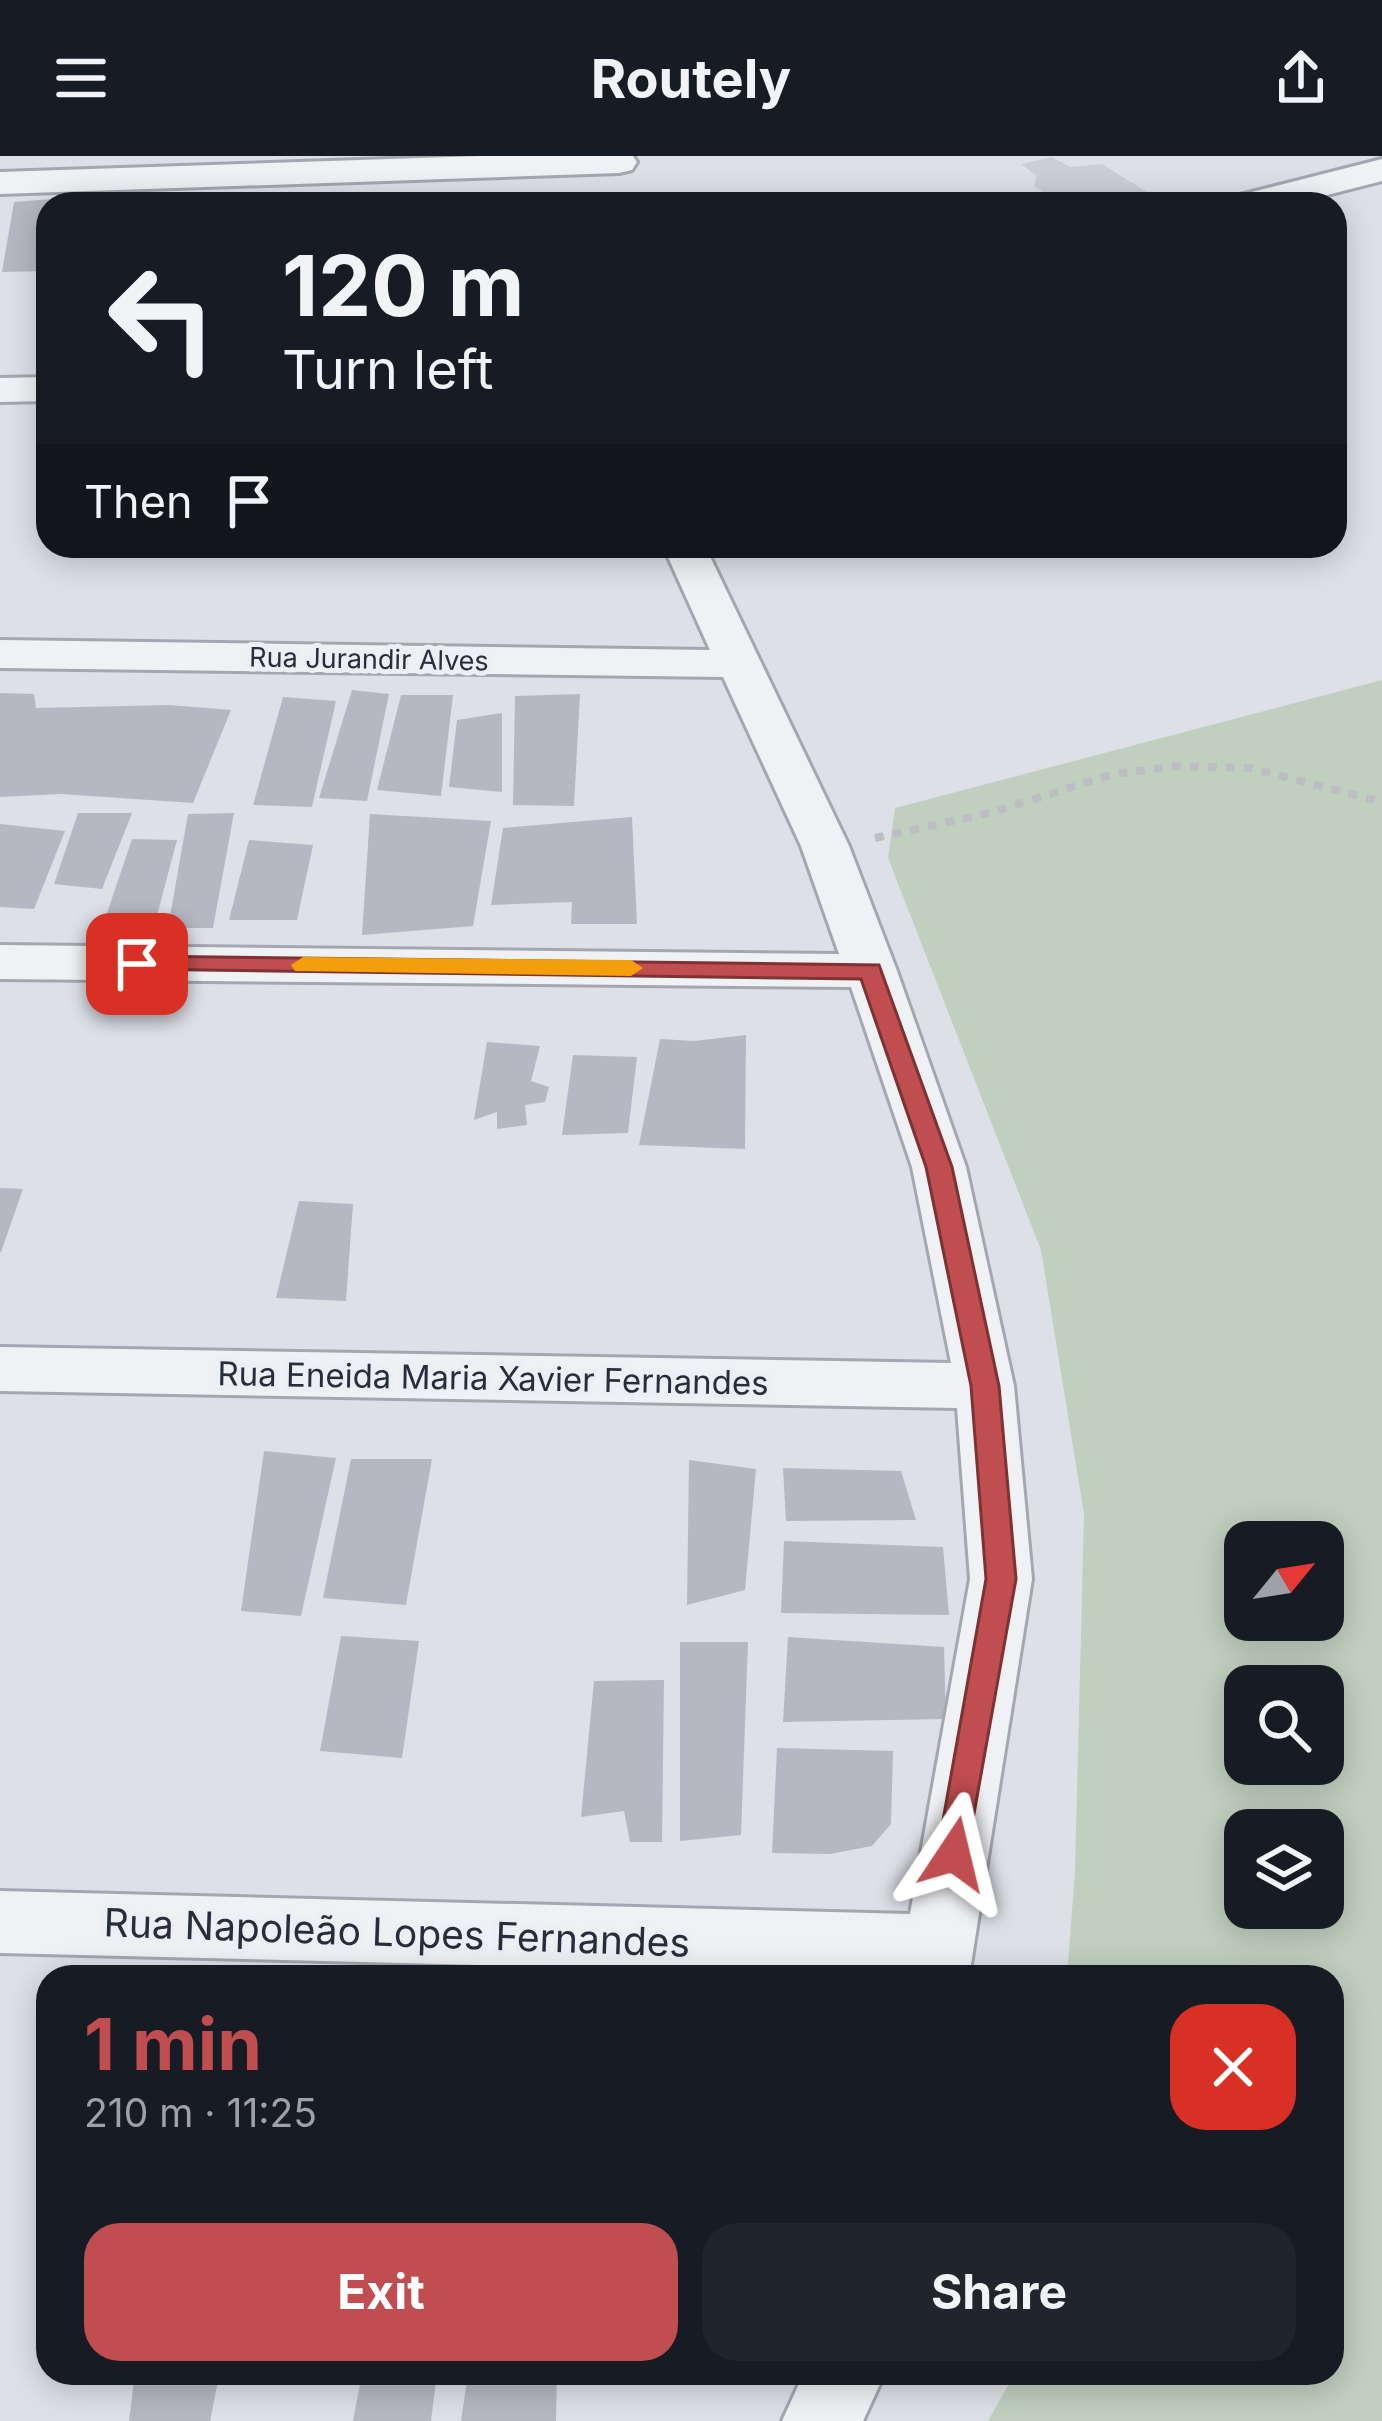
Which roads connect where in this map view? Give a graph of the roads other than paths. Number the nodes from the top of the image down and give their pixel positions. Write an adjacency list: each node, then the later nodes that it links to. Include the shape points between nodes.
1 (619, 159): 3 (street); 4 (street)
2 (1382, 170): 5 (street)
3 (0, 183)
4 (620, 192)
5 (1296, 192)
6 (36, 389): 7 (street)
7 (0, 390)
8 (696, 558): 10 (street)
9 (0, 654): 10 (street, Rua Jurandir Alves)
10 (739, 664): 12 (street, via 825,847)
11 (0, 962): 12 (street)
12 (871, 971): 14 (street, via 939,1167)
13 (0, 1370): 14 (street, Rua Eneida Maria Xavier Fernandes)
14 (985, 1386): 16 (street, via 1001,1579)
15 (0, 1922): 16 (street, Rua Napoleão Lopes Fernandes)
16 (936, 1962)
17 (840, 2385): 18 (street)
18 (821, 2421)

